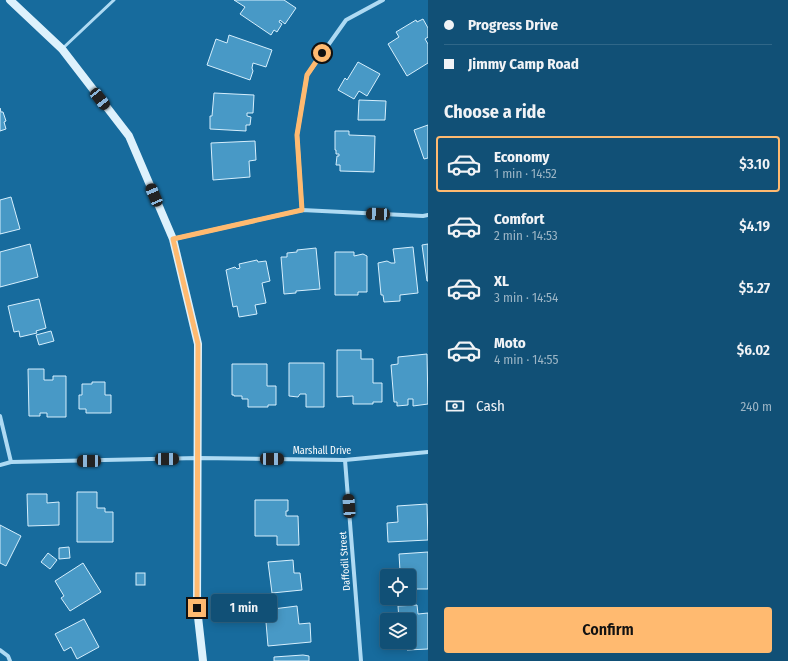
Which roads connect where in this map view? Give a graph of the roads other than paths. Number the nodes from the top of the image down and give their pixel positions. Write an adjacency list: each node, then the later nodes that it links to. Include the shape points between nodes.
1 (10, 0): 4 (street)
2 (114, 0): 4 (lane)
3 (383, 0): 5 (street, via 346,20 307,75 297,135)
4 (62, 49): 7 (street, via 129,136)
5 (302, 210): 6 (street); 7 (street)
6 (428, 215)
7 (173, 239): 10 (street, via 198,344)
8 (0, 416): 12 (street)
9 (428, 452): 11 (street, Marshall Drive)
10 (198, 458): 11 (street, Marshall Drive); 12 (street, Marshall Drive); 16 (street, via 197,608)
11 (345, 460): 17 (street, Daffodil Street)
12 (12, 462): 13 (street, Marshall Drive)
13 (0, 465)
14 (0, 650): 15 (street)
15 (10, 661)
16 (203, 661)
17 (361, 661)

